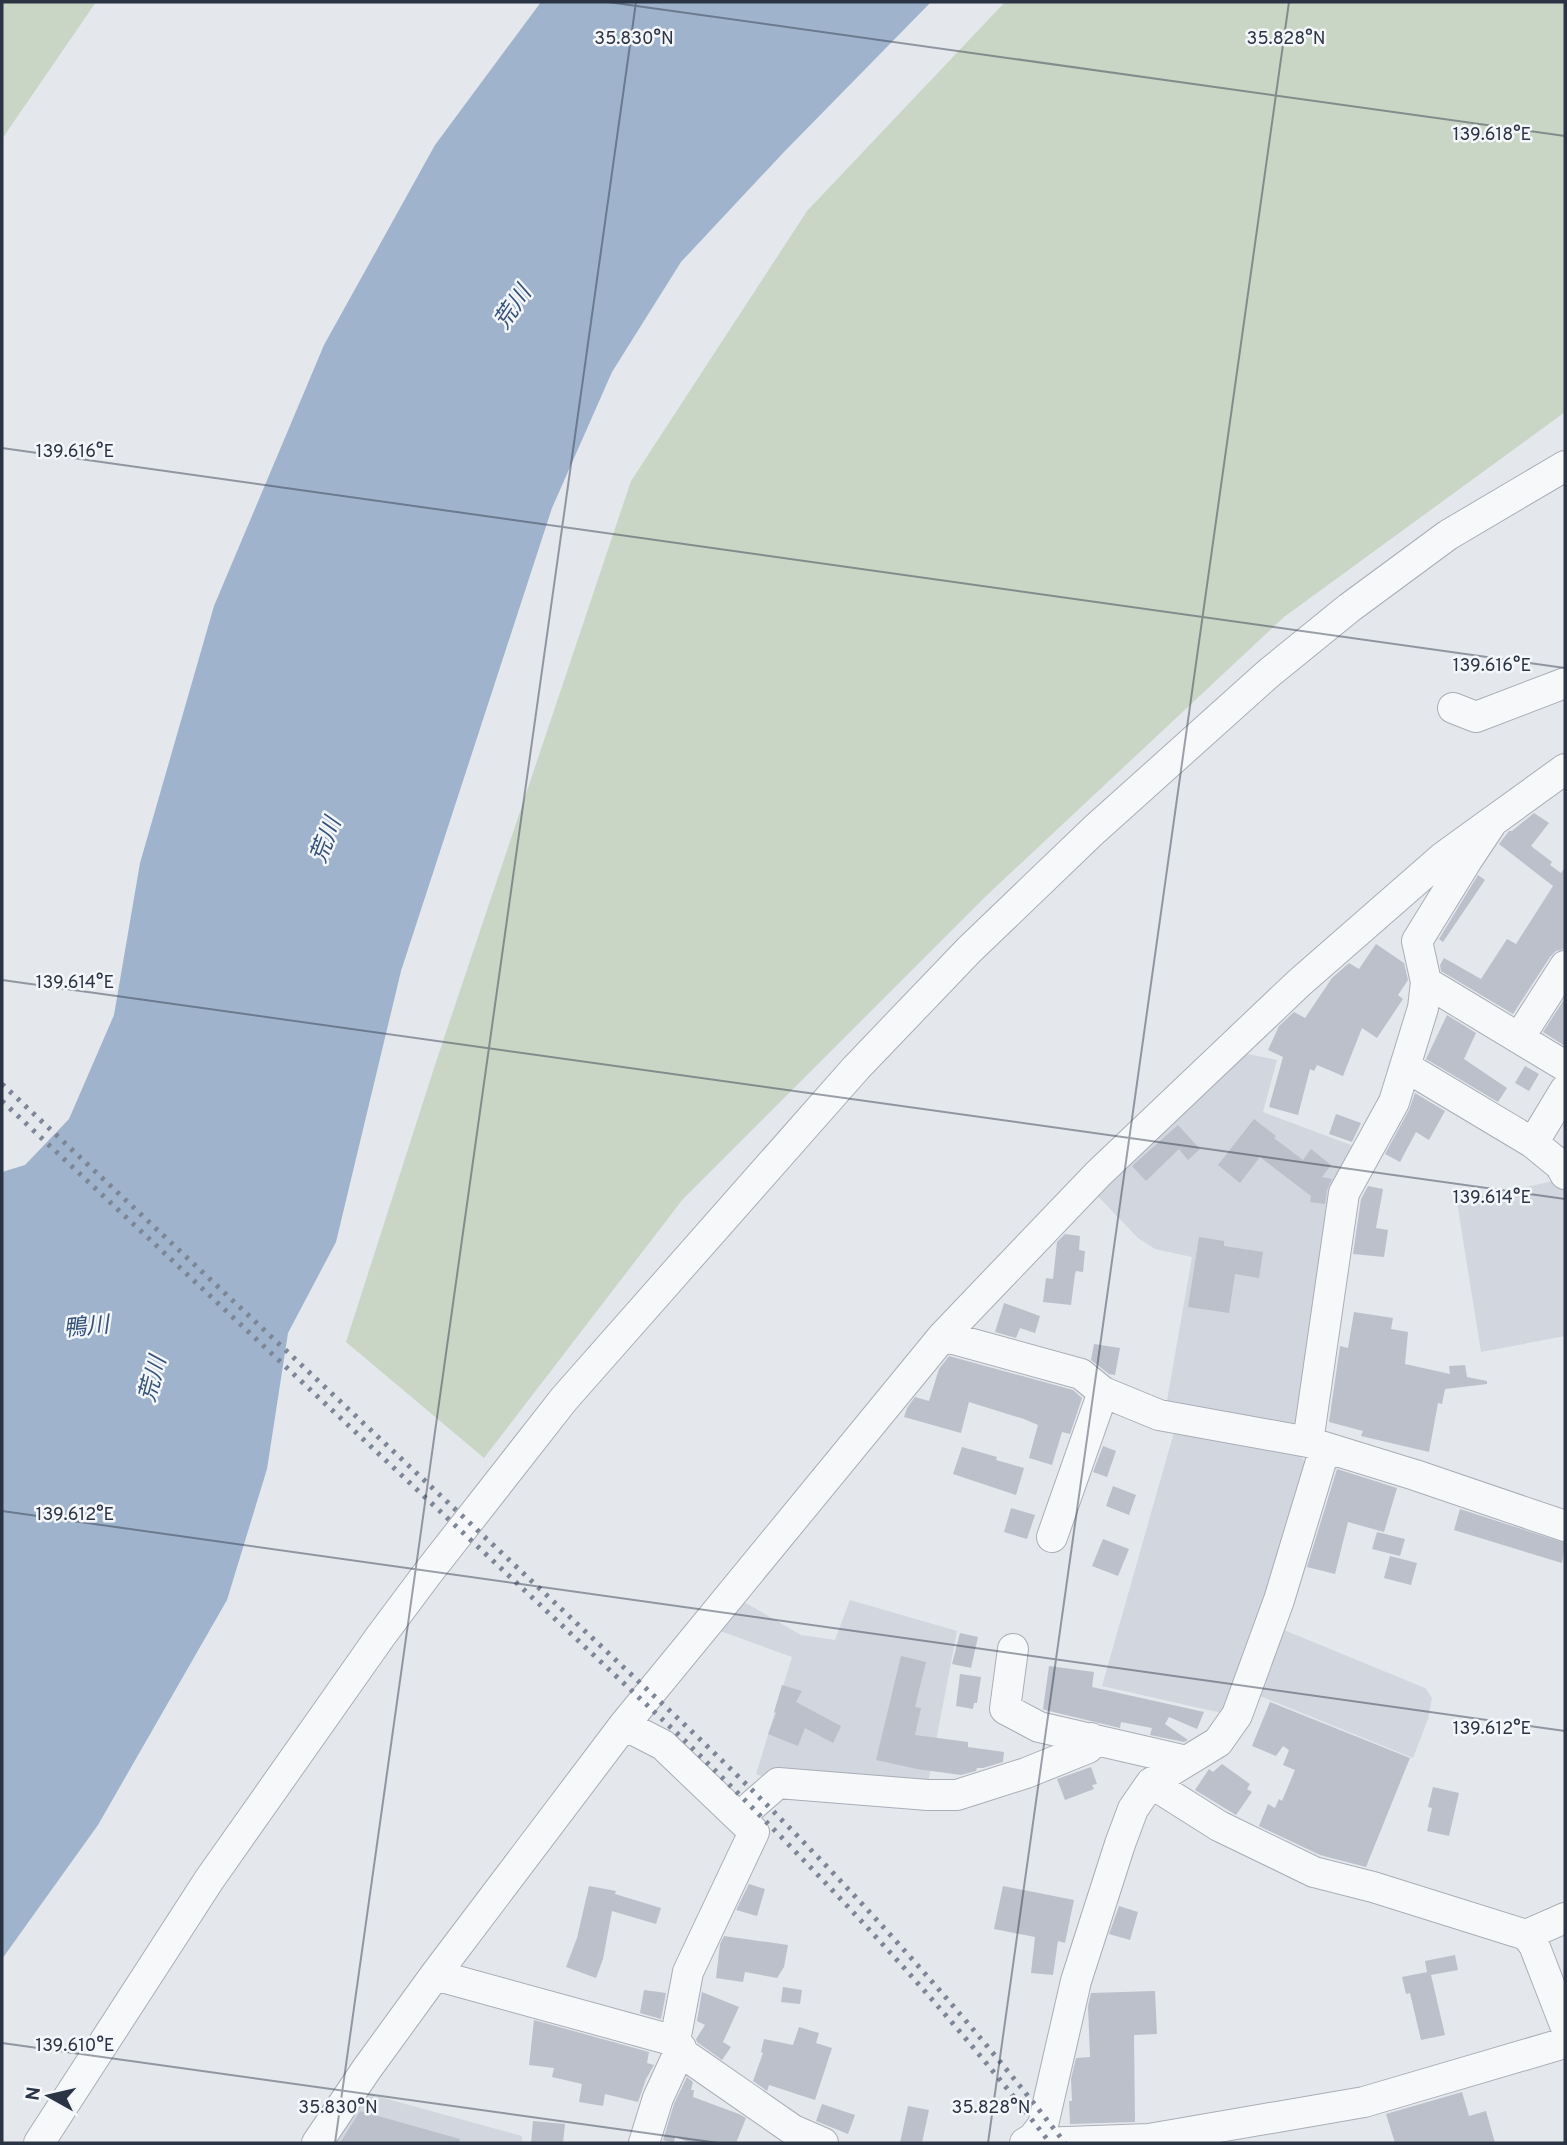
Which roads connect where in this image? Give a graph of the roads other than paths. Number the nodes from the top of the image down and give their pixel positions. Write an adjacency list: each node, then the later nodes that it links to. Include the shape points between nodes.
1 (1565, 466): 32 (street, via 1448,536 1269,673 1094,830 969,950 856,1068 564,1399 427,1574 209,1880)
2 (1565, 683): 3 (street, via 1476,717)
3 (1453, 708)
4 (1565, 769): 5 (street)
5 (1493, 821): 7 (street, via 1417,941); 14 (street, via 1442,858 1299,983 1098,1174)
6 (1561, 981): 8 (street)
7 (1426, 982): 8 (street); 10 (street)
8 (1519, 1038): 9 (street)
9 (1565, 1066)
10 (1406, 1067): 12 (street); 16 (street, via 1394,1102 1344,1193)
11 (1565, 1090): 12 (street)
12 (1533, 1143): 13 (street)
13 (1565, 1174)
14 (943, 1336): 15 (street, via 1081,1374); 20 (street)
15 (1103, 1392): 16 (street, via 1159,1415); 18 (street)
16 (1316, 1445): 17 (street); 22 (street, via 1279,1600 1237,1715 1218,1742)
17 (1565, 1526)
18 (1052, 1537)
19 (1013, 1649): 21 (street, via 1005,1709 1039,1727)
20 (624, 1725): 24 (street, via 663,1745); 27 (street)
21 (1091, 1738): 22 (street); 24 (street, via 1088,1748 957,1795 778,1783)
22 (1187, 1760): 23 (street)
23 (1151, 1783): 26 (street, via 1219,1826 1314,1872); 31 (street, via 1133,1809 1119,1844 1076,1981 1042,2125)
24 (739, 1817): 30 (street, via 754,1832 688,1972)
25 (1565, 1918): 26 (street)
26 (1526, 1935): 28 (street)
27 (435, 1975): 30 (street); 33 (street)
28 (1565, 2025)
29 (1565, 2043): 31 (street, via 1350,2104 1149,2139)
30 (678, 2045): 34 (street); 35 (street, via 685,2055 793,2130)
31 (1029, 2140)
32 (38, 2143)
33 (317, 2143)
34 (643, 2143)
35 (823, 2143)

